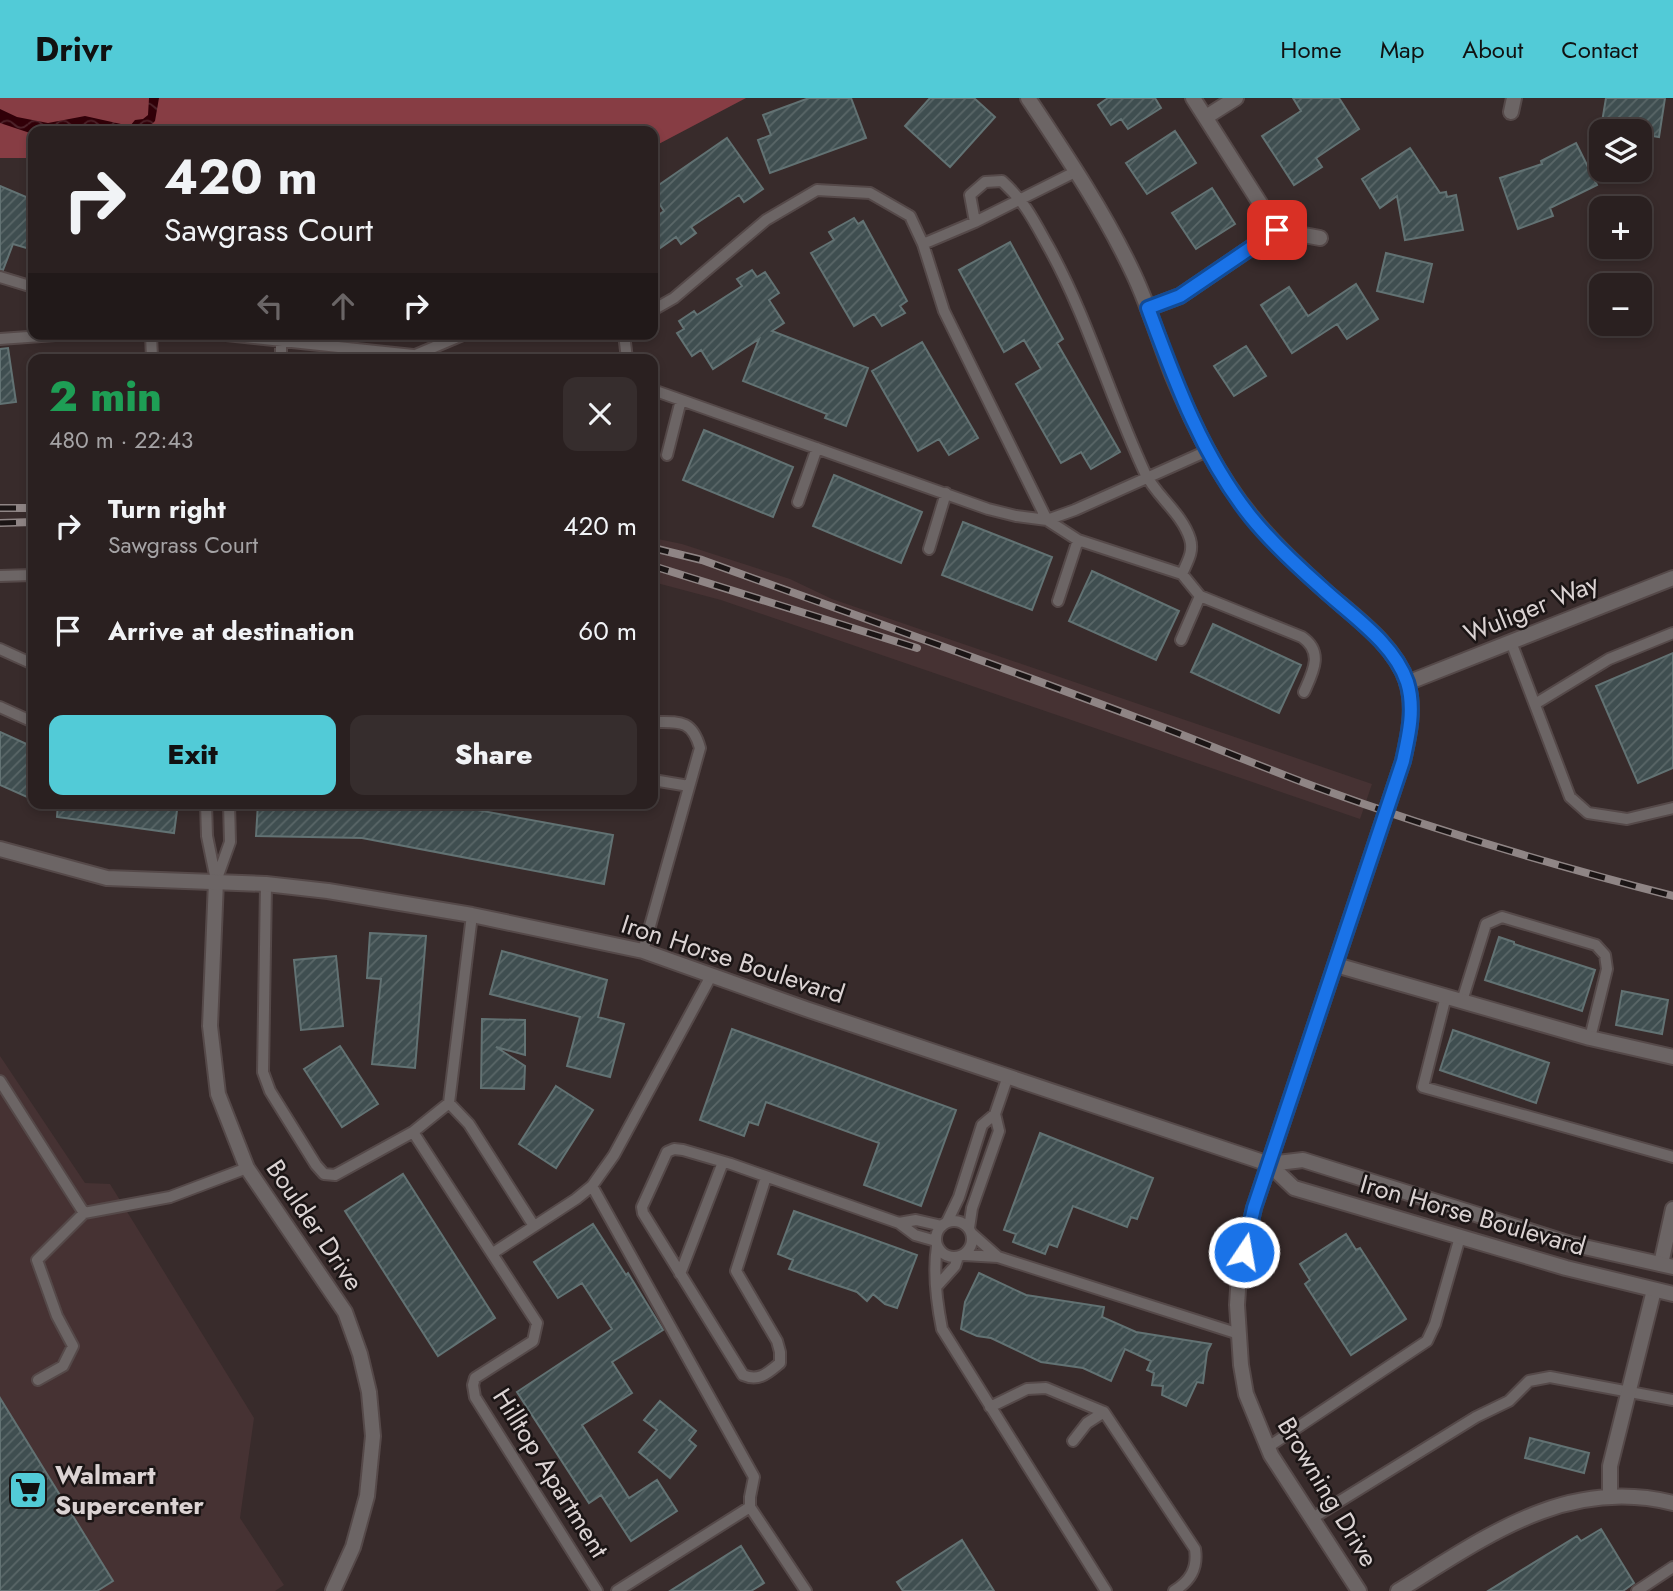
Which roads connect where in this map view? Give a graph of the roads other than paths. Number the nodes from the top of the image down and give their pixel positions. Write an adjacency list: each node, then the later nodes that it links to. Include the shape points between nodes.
1 (1028, 98): 5 (street, Browning Drive)
2 (1192, 98): 4 (street)
3 (1236, 98): 4 (street)
4 (1206, 117): 8 (street)
5 (1077, 171): 6 (lane); 14 (street, Browning Drive)
6 (1021, 198): 7 (lane); 7 (lane, via 1002,181 985,182 970,195); 28 (lane, via 1070,286)
7 (975, 222): 10 (lane)
8 (1277, 230): 9 (street); 14 (street, via 1180,296)
9 (1320, 238)
10 (923, 244): 13 (lane, via 910,216 870,193 817,190 766,220); 31 (lane, via 944,311)
11 (0, 277): 12 (lane)
12 (28, 285)
13 (658, 307)
14 (1148, 308): 26 (street, Browning Drive)
15 (28, 337): 16 (lane)
16 (0, 339)
17 (272, 340): 19 (lane)
18 (453, 340): 22 (lane)
19 (281, 341): 20 (lane); 21 (lane)
20 (281, 354)
21 (385, 354)
22 (425, 354)
23 (658, 392): 24 (lane)
24 (681, 400): 25 (lane); 27 (lane)
25 (817, 448): 29 (lane); 30 (lane)
26 (1207, 450): 28 (lane); 45 (street, Browning Drive, via 1251,516 1387,649)
27 (667, 455)
28 (1147, 476): 31 (lane); 34 (lane, via 1191,540 1192,552)
29 (946, 494): 31 (lane, via 1016,516); 33 (lane)
30 (798, 502)
31 (1047, 520): 32 (lane)
32 (1078, 540): 34 (lane); 39 (lane)
33 (929, 549)
34 (1182, 574): 38 (lane)
35 (28, 575): 36 (lane)
36 (0, 576)
37 (1673, 578): 42 (street, Wuliger Way)
38 (1200, 596): 41 (lane); 46 (lane, via 1308,641 1316,657)
39 (1058, 601)
40 (1673, 633): 47 (lane, via 1609,659)
41 (1181, 640)
42 (1511, 642): 45 (street, Wuliger Way); 47 (lane)
43 (0, 649): 44 (lane)
44 (28, 662)
45 (1407, 683): 61 (street, Browning Drive, via 1411,705 1403,761)
46 (1304, 692)
47 (1535, 704): 53 (lane, via 1570,797 1588,813 1627,819)
48 (0, 707): 49 (lane)
49 (28, 720)
50 (658, 722): 52 (lane, via 681,722 697,737 700,748)
51 (658, 781): 52 (lane)
52 (689, 786): 60 (lane)
53 (1673, 808)
54 (206, 809): 57 (lane)
55 (229, 809): 57 (lane, via 230,842)
56 (0, 849): 57 (street, Iron Horse Boulevard, via 107,878)
57 (216, 881): 58 (street, Iron Horse Boulevard); 75 (street, Boulder Drive, via 209,1026 222,1106)
58 (266, 884): 59 (street, Iron Horse Boulevard); 71 (lane, via 263,1072 270,1091 324,1174 335,1175)
59 (472, 915): 60 (street, Iron Horse Boulevard); 69 (lane)
60 (643, 951): 62 (street, Iron Horse Boulevard)
61 (1336, 965): 63 (street); 74 (street, Browning Drive)
62 (711, 976): 67 (street, Iron Horse Boulevard); 77 (lane, via 614,1155)
63 (1446, 996): 64 (street); 72 (lane, via 1423,1087)
64 (1462, 1001): 65 (street); 65 (lane, via 1486,924 1502,917 1596,945 1605,955 1608,968)
65 (1590, 1038): 66 (street)
66 (1673, 1057)
67 (1008, 1076): 70 (lane); 74 (street, Iron Horse Boulevard)
68 (0, 1081): 79 (lane)
69 (449, 1103): 71 (lane); 82 (lane, via 469,1124)
70 (995, 1114): 81 (lane, via 982,1125); 83 (lane, via 999,1131 972,1208)
71 (413, 1132): 86 (lane, Hilltop Apartment)
72 (1673, 1157)
73 (723, 1162): 76 (lane); 90 (lane); 90 (lane, via 683,1150 667,1152 642,1207)
74 (1269, 1164): 84 (street, Iron Horse Boulevard, via 1294,1188); 89 (street, Iron Horse Boulevard, via 1303,1160 1571,1244); 94 (street, Browning Drive, via 1239,1274)
75 (247, 1168): 79 (lane, via 170,1197); 107 (street, Boulder Drive, via 345,1312 369,1392 373,1436 368,1496 353,1547)
76 (766, 1177): 80 (lane); 90 (lane, via 736,1270 777,1341 780,1363 759,1378 743,1375)
77 (592, 1186): 82 (lane); 104 (lane, via 754,1477)
78 (1673, 1209): 89 (street)
79 (84, 1213): 95 (lane, via 37,1261 73,1346 63,1366)
80 (899, 1223): 81 (lane); 85 (lane)
81 (945, 1224): 83 (lane, via 958,1221); 85 (lane, via 938,1230)
82 (534, 1226): 86 (lane)
83 (970, 1230): 87 (lane, via 971,1245); 88 (lane)
84 (1460, 1237): 92 (street, Iron Horse Boulevard); 101 (lane, via 1427,1341)
85 (937, 1244): 87 (lane, via 946,1255); 91 (lane)
86 (493, 1253): 108 (lane, Hilltop Apartment, via 537,1323 533,1341 475,1378 475,1397)
87 (961, 1256): 88 (lane); 91 (lane)
88 (998, 1257): 94 (lane)
89 (1667, 1265): 92 (street)
90 (680, 1275)
91 (938, 1285): 98 (lane, via 942,1329)
92 (1654, 1290): 93 (street, Iron Horse Boulevard); 96 (street)
93 (1673, 1294)
94 (1239, 1334): 101 (street, Browning Drive, via 1246,1394)
95 (38, 1380)
96 (1628, 1391): 97 (lane); 102 (street, via 1610,1466); 105 (lane, via 1550,1377 1529,1381 1509,1401)
97 (1673, 1400)
98 (990, 1407): 99 (lane, via 1027,1389 1046,1388); 111 (lane)
99 (1104, 1412): 100 (lane, via 1087,1423); 112 (lane, via 1195,1549 1195,1571)
100 (1073, 1441)
101 (1268, 1447): 105 (street, Browning Drive)
102 (1610, 1497): 103 (street); 114 (street, via 1550,1507 1510,1523)
103 (1673, 1503)
104 (750, 1507): 109 (lane, Hilltop Apartment); 110 (lane)
105 (1311, 1519): 113 (street, Browning Drive)
106 (1673, 1567): 115 (lane)
107 (333, 1591)
108 (597, 1591)
109 (617, 1591)
110 (806, 1591)
111 (1106, 1591)
112 (1174, 1591)
113 (1359, 1591)
114 (1398, 1591)
115 (1637, 1591)

